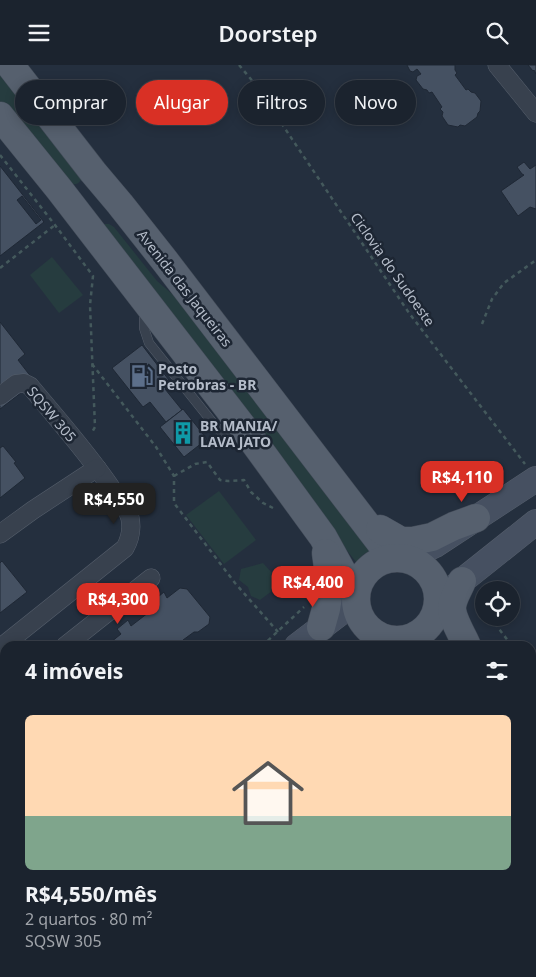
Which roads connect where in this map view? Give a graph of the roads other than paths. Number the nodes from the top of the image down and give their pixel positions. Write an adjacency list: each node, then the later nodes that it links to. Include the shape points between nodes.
1 (10, 65): 5 (main road, Avenida das Jaqueiras)
2 (497, 65): 3 (street)
3 (536, 113)
4 (0, 116): 6 (main road)
5 (93, 172): 6 (main road, via 80,187); 7 (main road, Avenida das Jaqueiras)
6 (59, 189): 8 (main road)
7 (120, 204): 8 (main road, via 105,209 96,218); 12 (main road, Avenida das Jaqueiras)
8 (96, 238): 16 (main road, via 253,440)
9 (0, 396): 10 (street, SQSW 305, via 16,384 27,384)
10 (97, 468): 15 (street); 24 (street, SQSW 305, via 129,517 128,543)
11 (535, 479): 13 (main road)
12 (361, 518): 13 (main road, via 401,541 413,541 432,537); 17 (main road, Avenida das Jaqueiras, via 383,546)
13 (476, 518): 17 (main road, via 435,545)
14 (536, 522): 19 (main road)
15 (0, 534)
16 (323, 537): 20 (main road); 22 (main road, via 330,583)
17 (401, 559): 20 (main road, via 378,563 371,568 360,582); 21 (main road, via 423,567 430,574 438,591)
18 (151, 578): 25 (street)
19 (462, 581): 21 (main road); 29 (main road, via 452,608)
20 (356, 599): 22 (main road); 26 (main road, via 358,612 367,627)
21 (437, 605): 27 (main road, via 428,627 413,637); 28 (main road)
22 (321, 627): 23 (main road)
23 (287, 639)
24 (18, 641)
25 (71, 641)
26 (387, 641)
27 (398, 641)
28 (463, 641)
29 (465, 641)

